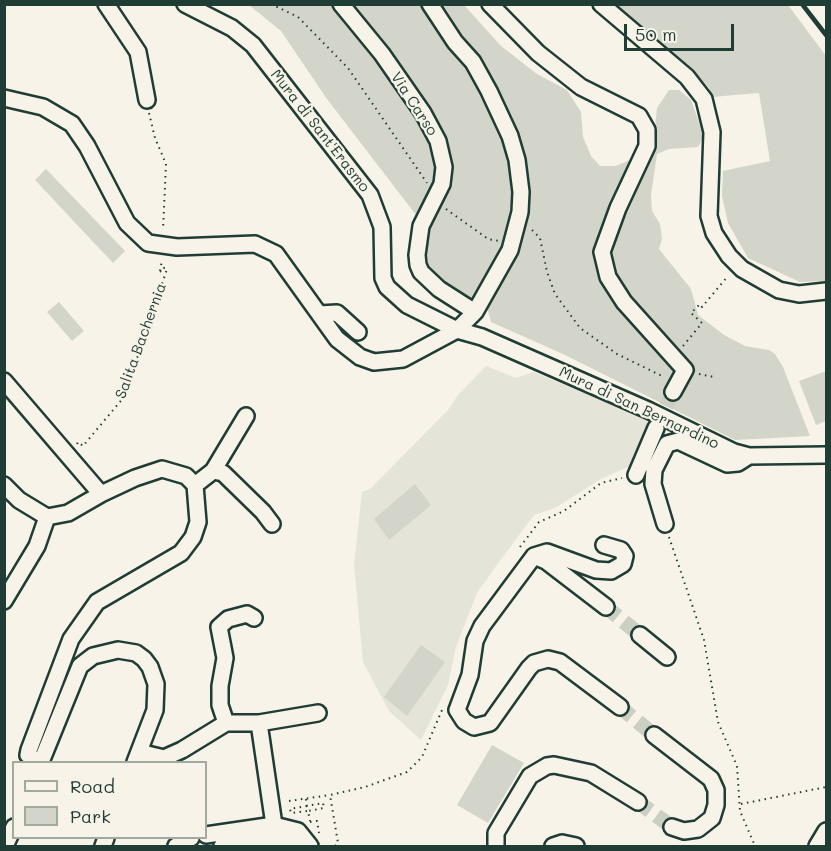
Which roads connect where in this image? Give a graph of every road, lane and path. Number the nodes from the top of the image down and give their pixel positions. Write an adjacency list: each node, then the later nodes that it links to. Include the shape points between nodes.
1 (106, 4): 9 (street, via 138,52)
2 (185, 4): 18 (street, Mura di Sant'Erasmo, via 232,28 253,45 370,195 382,227 383,278 387,287 407,305)
3 (271, 4): 10 (path, via 298,17 348,68)
4 (341, 4): 10 (street, Via Carso, via 382,54 438,141 444,167 442,184)
5 (430, 4): 11 (street, via 473,62 510,136 521,192)
6 (490, 4): 20 (street, via 538,53 581,87 639,116 647,130 647,146 618,207 603,252 608,277 624,302)
7 (601, 4): 13 (street, via 687,76 704,99 712,132 709,216 721,245)
8 (4, 98): 17 (street, via 43,107 72,124 127,223 144,240 177,247 248,244 267,248 288,268)
9 (147, 100): 12 (path, via 166,165)
10 (433, 196): 11 (path, via 488,239 502,240); 16 (street, Via Carso, via 420,230 420,272)
11 (515, 230): 16 (street, via 510,250); 22 (path, via 533,231 540,238 555,294 580,328)
12 (162, 239)
13 (737, 264): 15 (street, via 789,293); 20 (path, via 702,307 700,304 691,313 702,323)
14 (160, 271): 26 (path, Salita Bachernia, via 167,269 124,397)
15 (826, 291)
16 (475, 312): 18 (street)
17 (319, 314): 18 (street, via 351,351 374,362 403,359); 19 (street, via 337,313)
18 (458, 330): 29 (street, Mura di San Bernardino, via 482,337)
19 (358, 332)
20 (674, 357): 22 (street, via 685,370)
21 (4, 381): 34 (street)
22 (675, 388)
23 (246, 416): 31 (street)
24 (656, 428): 30 (street, via 636,475)
25 (826, 445): 27 (street)
26 (83, 447)
27 (808, 455): 28 (street, Mura di San Bernardino); 29 (street, Mura di San Bernardino)
28 (826, 455)
29 (749, 456): 30 (street, via 727,464 672,441 663,447)
30 (654, 470): 37 (street, via 653,484)
31 (213, 471): 33 (street); 36 (street, via 223,473)
32 (4, 485): 35 (street, via 19,500)
33 (195, 485): 34 (street, via 186,476 162,470); 51 (street, via 198,522 181,553 97,602 72,639 28,750 28,755)
34 (101, 494): 35 (street, via 68,513)
35 (47, 517): 40 (street, via 37,546)
36 (272, 524)
37 (665, 524): 58 (path, via 704,640 718,722 737,766)
38 (604, 545): 39 (street, via 621,550 625,556 623,564 610,571 596,570 547,552)
39 (534, 556): 41 (street); 45 (street, via 482,626 470,675 457,705 460,716 474,727 490,723 529,668 548,659 560,662)
40 (4, 601)
41 (606, 607)
42 (254, 618): 47 (street, via 247,614 228,619 219,627 225,658 220,705)
43 (640, 635): 44 (street)
44 (667, 657)
45 (620, 707)
46 (318, 713): 48 (street)
47 (226, 723): 48 (street); 50 (street, via 164,758)
48 (259, 723): 62 (street)
49 (654, 735): 63 (street, via 711,779 716,790 712,818 698,829 684,831)
50 (137, 757): 52 (street, via 155,710 156,684 144,659 118,650 93,656 80,666)
51 (38, 761)
52 (40, 761)
53 (826, 787): 58 (path)
54 (330, 795): 55 (path)
55 (306, 798): 56 (path); 59 (path)
56 (290, 801)
57 (638, 802): 71 (street, via 591,772 547,766 530,776 496,833)
58 (741, 804): 74 (path, via 740,811)
59 (307, 806): 60 (path, via 324,803 324,808); 60 (path, via 290,808 291,813)
60 (308, 810): 61 (path)
61 (310, 821)
62 (274, 825): 66 (street); 70 (street, via 298,831)
63 (672, 827)
64 (12, 831): 67 (street)
65 (826, 831): 75 (street)
66 (207, 835)
67 (5, 846)
68 (222, 846): 69 (street, via 280,838)
69 (304, 846)
70 (310, 846)
71 (496, 846)
72 (553, 846): 73 (street)
73 (576, 846)
74 (755, 846)
75 (817, 846)

